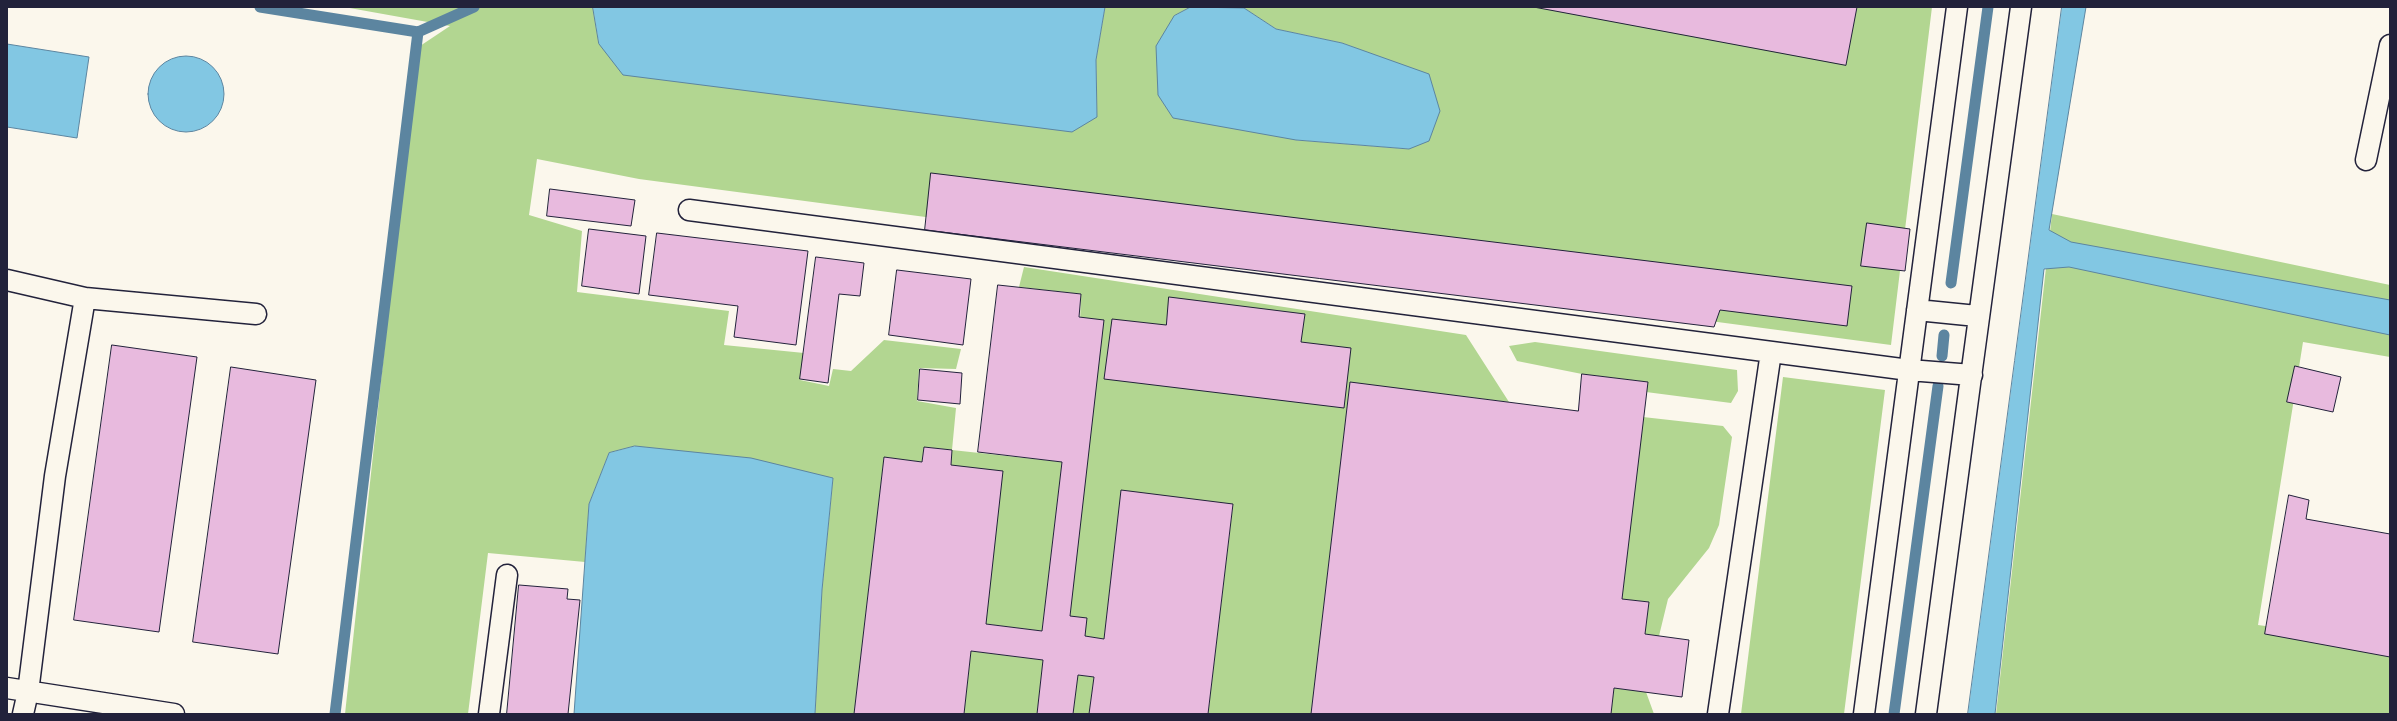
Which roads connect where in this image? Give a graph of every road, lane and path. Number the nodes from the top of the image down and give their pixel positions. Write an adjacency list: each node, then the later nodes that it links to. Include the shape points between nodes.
1 (1957, 7): 8 (lane)
2 (2021, 7): 10 (lane)
3 (2390, 44): 4 (lane)
4 (2366, 160)
5 (689, 210): 11 (lane)
6 (7, 280): 7 (lane)
7 (85, 298): 9 (lane); 16 (lane, via 55,476)
8 (1917, 310): 10 (lane); 12 (lane)
9 (256, 314)
10 (1977, 316): 13 (lane)
11 (1771, 352): 12 (lane); 20 (lane)
12 (1909, 370): 13 (lane); 21 (lane)
13 (1972, 374): 22 (lane)
14 (507, 575): 19 (lane)
15 (7, 688): 16 (lane)
16 (28, 692): 17 (lane); 18 (lane)
17 (23, 714)
18 (174, 714)
19 (489, 714)
20 (1718, 714)
21 (1864, 714)
22 (1926, 714)

